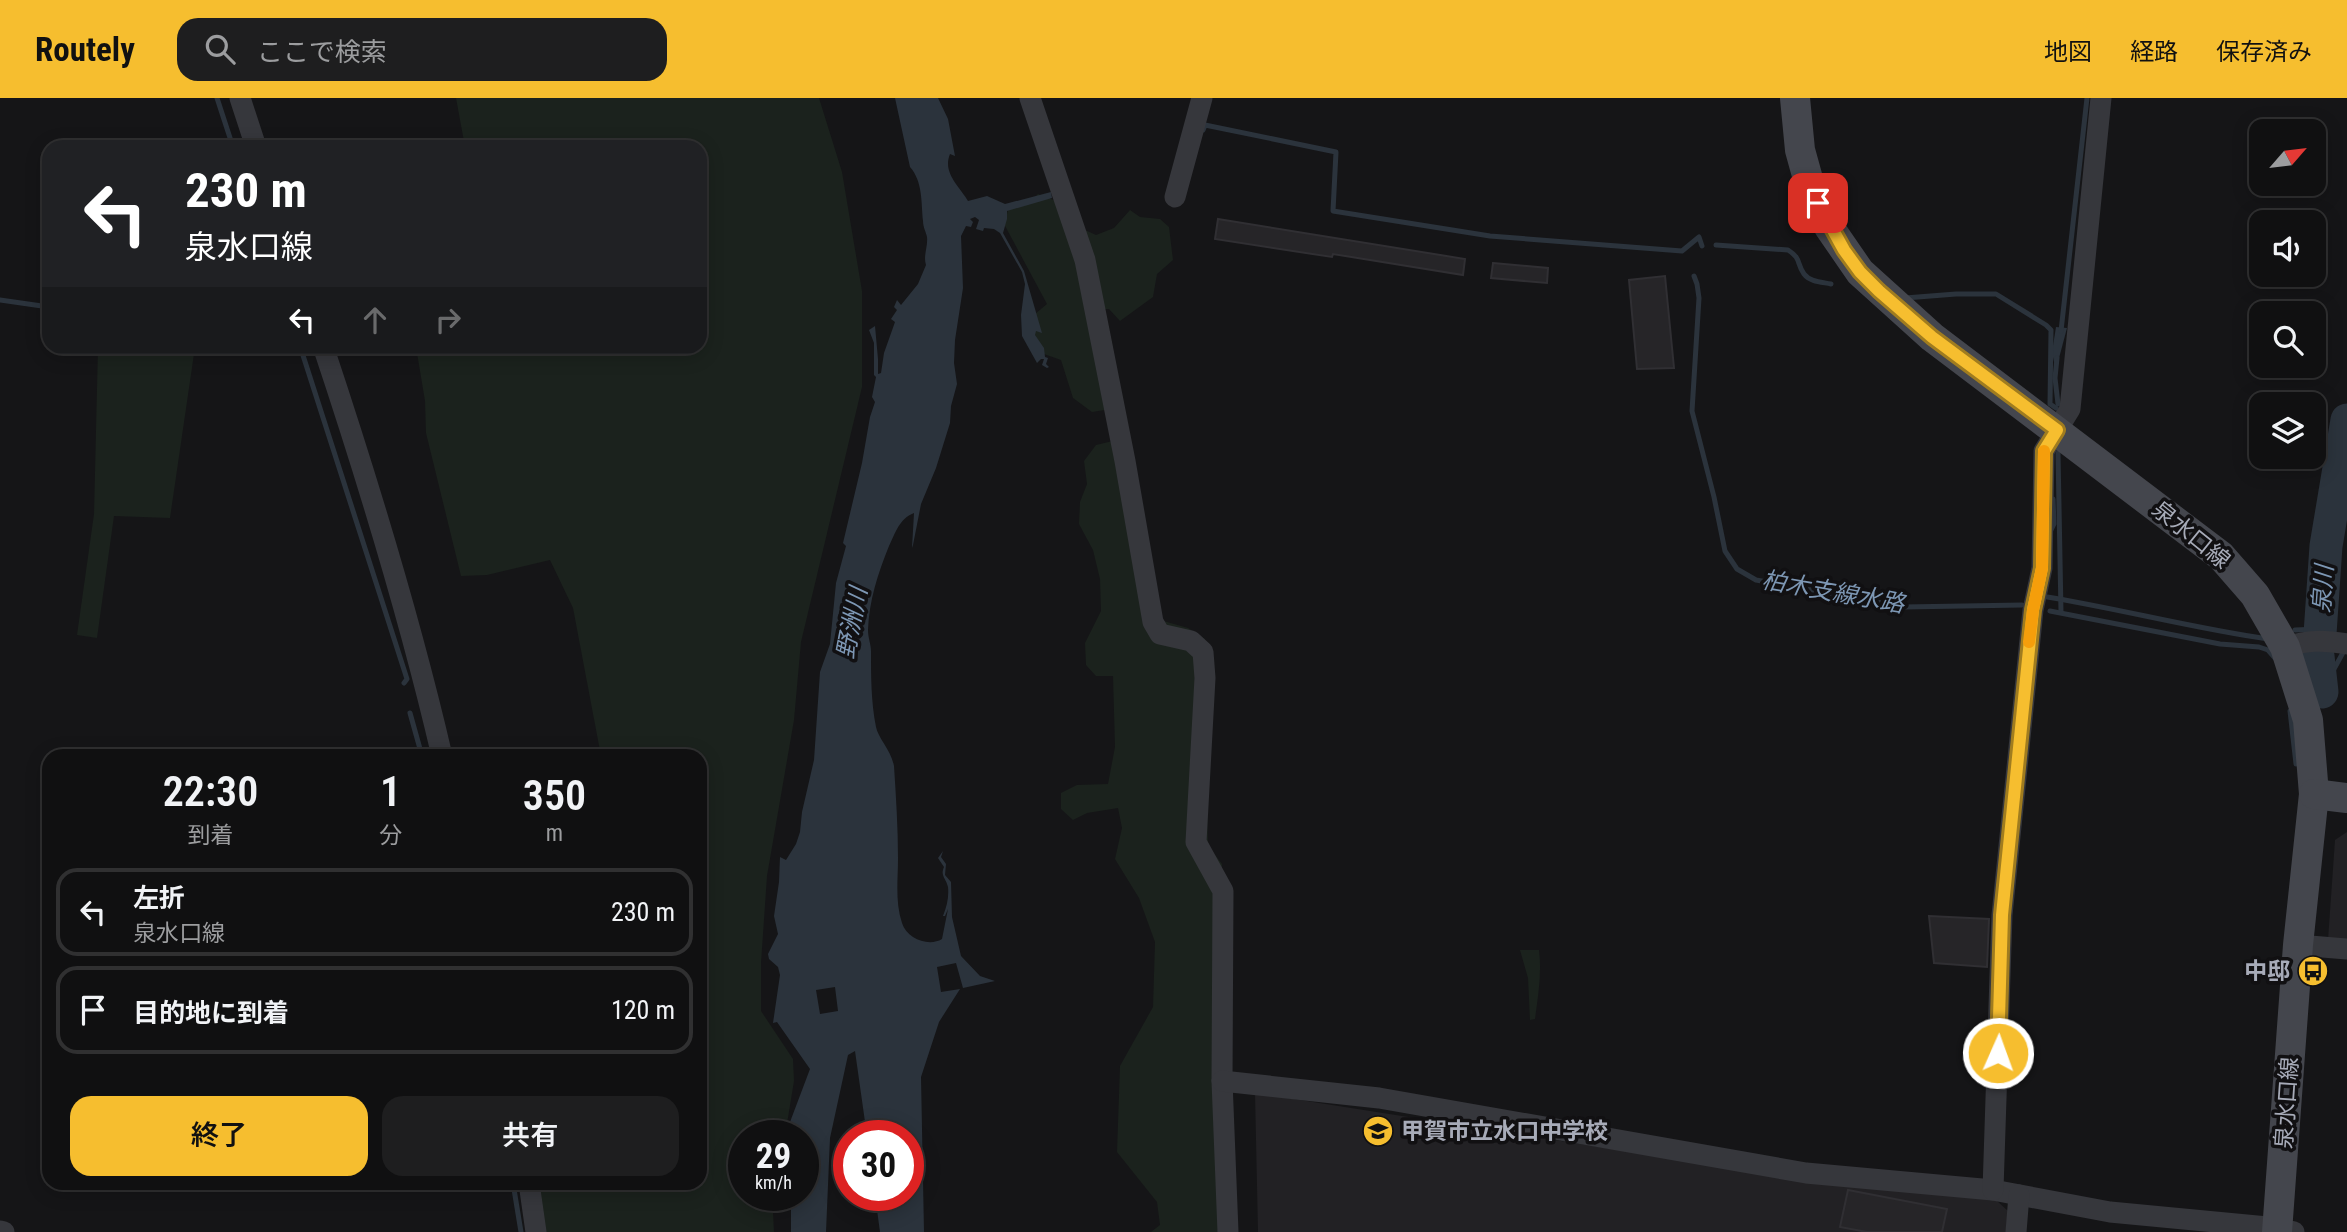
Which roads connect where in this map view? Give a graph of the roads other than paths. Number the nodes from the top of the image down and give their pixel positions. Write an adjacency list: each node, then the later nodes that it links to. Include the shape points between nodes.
1 (240, 98): 6 (street)
2 (1030, 98): 17 (street, via 1085,260 1153,622 1160,634 1192,641 1203,652 1196,842 1223,891)
3 (1202, 98): 7 (street)
4 (1795, 98): 9 (main road, 泉水口線, via 1808,179 1829,227 1860,272 1932,337)
5 (2101, 98): 9 (street, via 2070,409)
6 (254, 140)
7 (1175, 197)
8 (326, 354): 12 (street, via 366,473)
9 (2057, 430): 11 (main road, 泉水口線, via 2221,556 2255,594); 19 (street, via 2044,451 2042,568 2033,610 2002,915)
10 (2347, 644): 11 (street, via 2303,641)
11 (2285, 648): 13 (main road, 泉水口線, via 2308,720)
12 (440, 749)
13 (2314, 794): 14 (main road); 15 (main road, 泉水口線)
14 (2347, 798)
15 (2298, 945): 16 (street); 21 (main road, 泉水口線)
16 (2347, 949)
17 (1222, 1081): 19 (street, via 1380,1098 1806,1172); 23 (street)
18 (529, 1190): 22 (street)
19 (1993, 1190): 20 (street)
20 (2019, 1195): 21 (street, via 2110,1212); 24 (street)
21 (2283, 1231)
22 (536, 1232)
23 (1228, 1232)
24 (2015, 1232)

